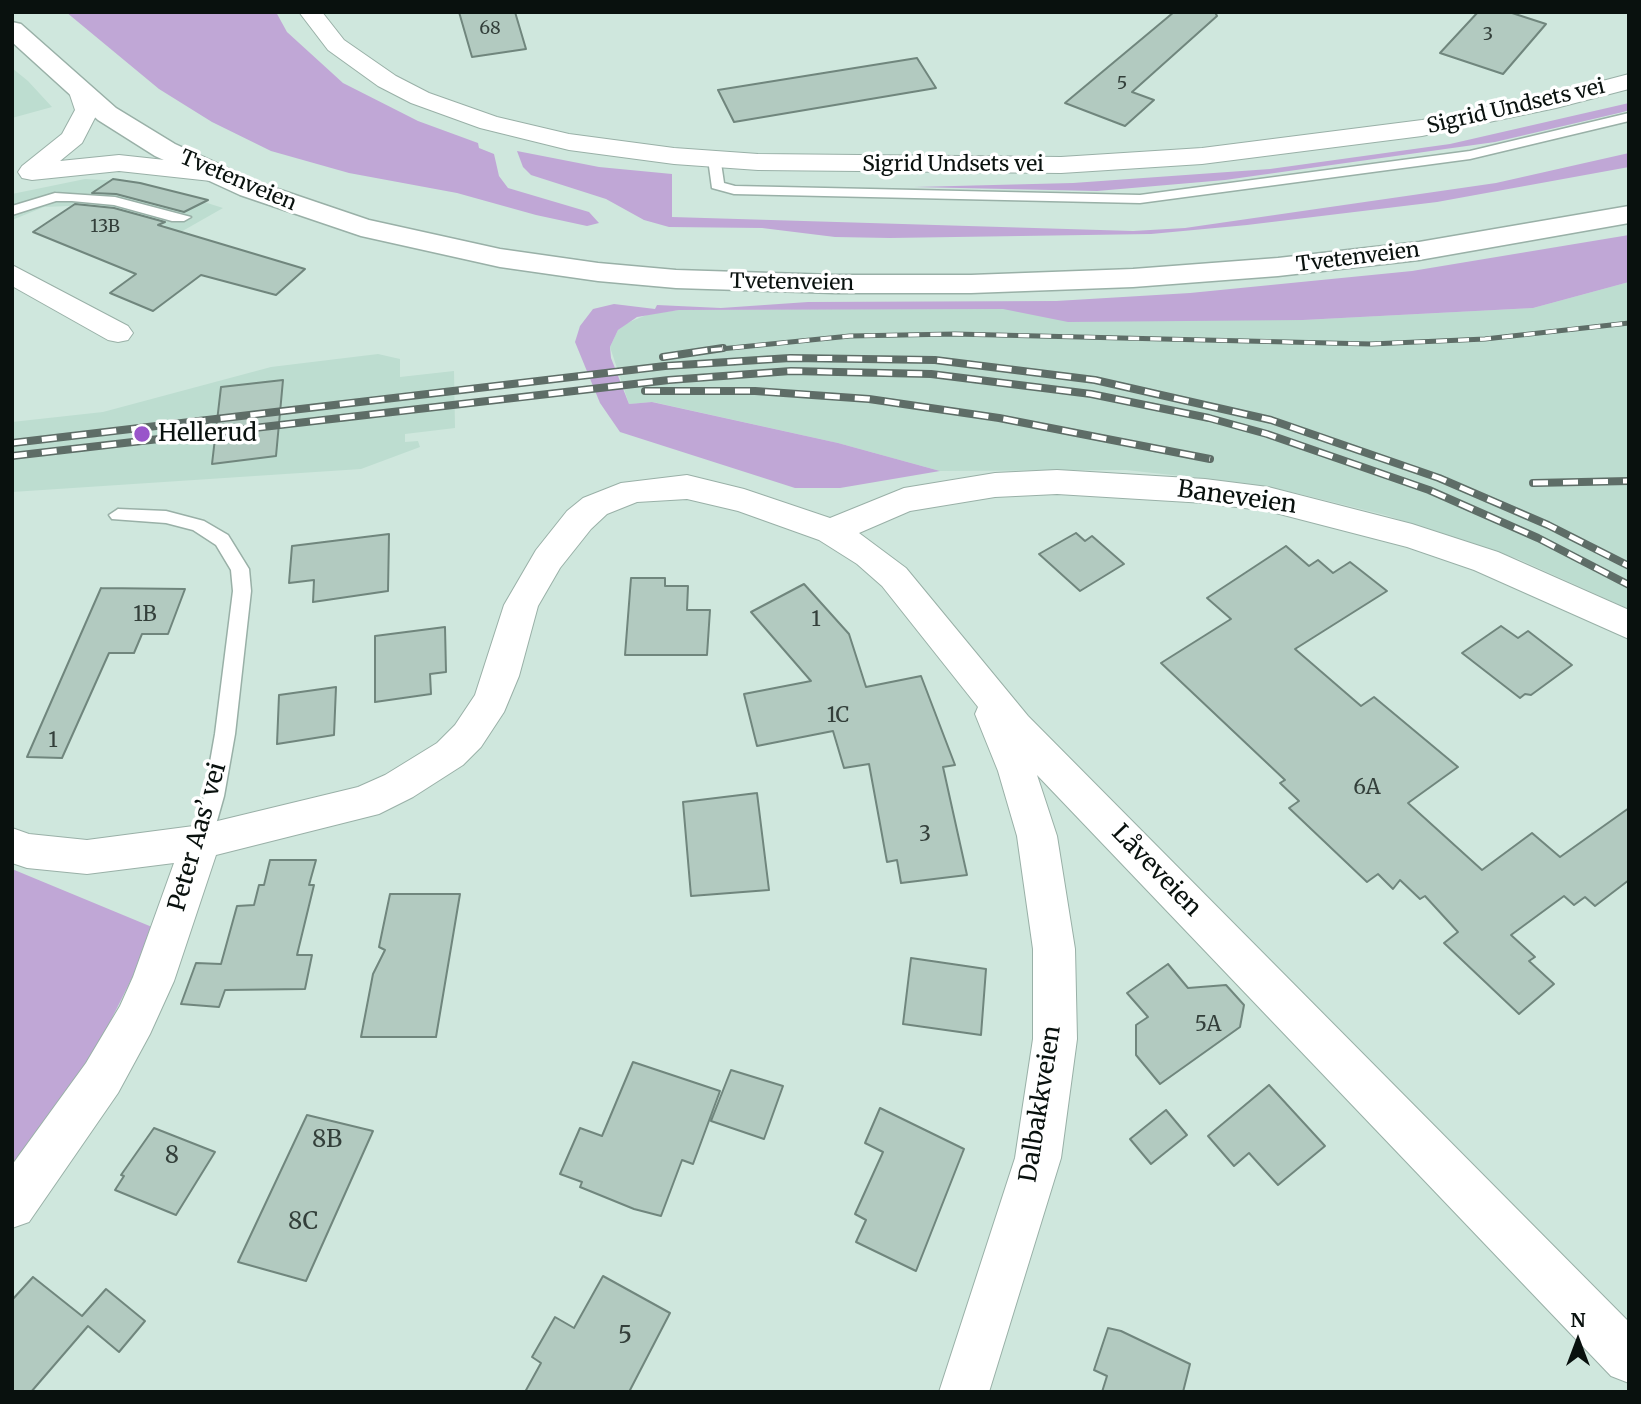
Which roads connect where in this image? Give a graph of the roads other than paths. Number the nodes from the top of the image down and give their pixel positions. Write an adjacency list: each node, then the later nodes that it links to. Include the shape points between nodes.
1 (310, 12): 6 (street, Sigrid Undsets vei, via 327,35 360,64 453,111 569,142)
2 (12, 29): 4 (main road, Tvetenveien)
3 (1629, 81): 6 (street, Sigrid Undsets vei, via 1422,128 1202,156 988,165)
4 (81, 92): 7 (main road, Tvetenveien, via 130,129); 8 (street, via 87,110 73,138)
5 (1629, 117): 6 (lane, via 1470,155 1140,199 734,190 717,185)
6 (715, 159)
7 (211, 173): 8 (street, via 119,163); 10 (main road, Tvetenveien, via 361,227 500,258 624,275 769,283 1052,282 1206,273 1419,251)
8 (22, 176)
9 (12, 211): 11 (lane, via 55,197 72,197 115,201)
10 (1629, 214)
11 (184, 217)
12 (12, 274): 13 (street)
13 (118, 333)
14 (118, 515): 18 (lane, Peter Aas’ vei, via 166,517 198,526 222,540 240,569 242,591 225,734)
15 (831, 531): 16 (street, Baneveien, via 904,500 995,485 1057,482 1205,491 1268,499 1412,536 1486,561); 17 (street, Låveveien, via 894,576); 18 (street, Låveveien, via 687,487 633,491 595,506 548,559 521,605 491,701 450,754 365,802)
16 (1629, 625)
17 (984, 691): 21 (street, Låveveien); 22 (street, Dalbakkveien, via 1037,835 1055,949 1055,1039 1038,1158)
18 (201, 842): 19 (street, Låveveien, via 87,857 27,851); 20 (street, Peter Aas’ vei, via 135,1020 102,1078)
19 (12, 845)
20 (12, 1205)
21 (1629, 1358)
22 (964, 1392)

